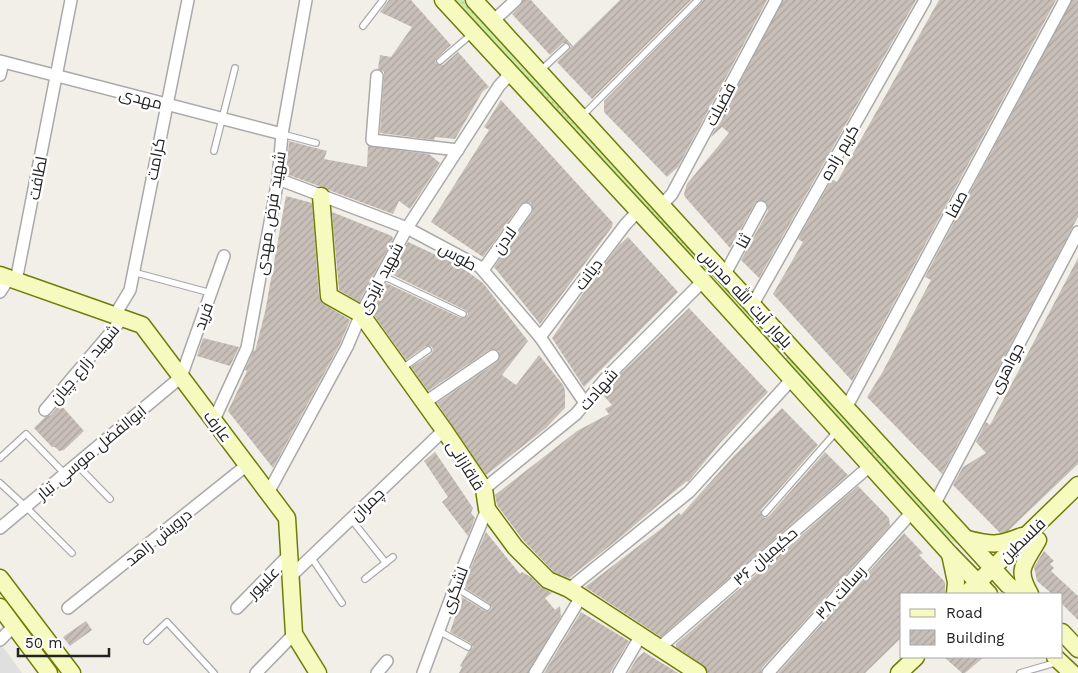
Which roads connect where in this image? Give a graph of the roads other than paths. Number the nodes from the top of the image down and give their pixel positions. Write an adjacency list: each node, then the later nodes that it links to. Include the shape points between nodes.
1 (71, 0): 22 (street, لطافت)
2 (188, 0): 25 (street, کرامت)
3 (306, 0): 28 (street, شهید فرض مهدی)
4 (384, 0): 13 (lane)
5 (442, 0): 14 (main road, بلوار آیت الله مدرس)
6 (474, 0): 12 (main road, بلوار آیت الله مدرس)
7 (516, 0): 12 (street)
8 (698, 0): 26 (lane)
9 (776, 0): 34 (street, فضیلت, via 672,194)
10 (925, 0): 48 (street, کریم زاده)
11 (1066, 0): 62 (street, صفا)
12 (493, 21): 19 (main road, بلوار آیت الله مدرس)
13 (364, 26)
14 (473, 33): 16 (lane); 20 (main road, بلوار آیت الله مدرس)
15 (566, 47): 19 (lane)
16 (440, 61)
17 (2, 62): 21 (street); 22 (street, مهدی)
18 (235, 68): 27 (lane)
19 (540, 73): 24 (main road, via 545,92 539,96); 26 (main road, بلوار آیت الله مدرس)
20 (510, 74): 24 (main road, بلوار آیت الله مدرس); 30 (street, شهید ایزدی)
21 (0, 75)
22 (57, 76): 25 (street, مهدی); 46 (street, لطافت)
23 (377, 76): 30 (street, via 372,140)
24 (530, 94): 37 (main road, بلوار آیت الله مدرس)
25 (166, 105): 27 (street, مهدی); 42 (street, کرامت)
26 (580, 118): 34 (main road, بلوار آیت الله مدرس)
27 (221, 119): 28 (street, مهدی); 31 (lane)
28 (282, 134): 29 (lane); 32 (street, شهید فرض مهدی)
29 (316, 142)
30 (458, 150): 38 (street, شهید ایزدی)
31 (214, 151)
32 (278, 179): 33 (street, طوس); 64 (street, شهید فرض مهدی, via 247,348)
33 (321, 196): 38 (street, طوس); 49 (main road, قاقازانی, via 329,296)
34 (661, 206): 43 (main road, بلوار آیت الله مدرس)
35 (761, 207): 43 (street, ثنا)
36 (526, 209): 41 (street, لادن)
37 (638, 211): 45 (main road, بلوار آیت الله مدرس); 52 (street, دیانت)
38 (407, 228): 41 (street, طوس); 44 (street, شهید ایزدی)
39 (1078, 232): 79 (street, جواهری)
40 (224, 256): 47 (street, فرید)
41 (483, 270): 52 (street, طوس)
42 (133, 272): 47 (lane); 51 (street, کرامت)
43 (725, 274): 48 (main road, بلوار آیت الله مدرس)
44 (381, 275): 49 (street, شهید ایزدی); 50 (lane)
45 (703, 281): 56 (main road, بلوار آیت الله مدرس); 61 (street, شهادت)
46 (6, 282): 51 (main road, عارف)
47 (211, 293): 58 (street, فرید)
48 (753, 304): 53 (main road, بلوار آیت الله مدرس)
49 (361, 314): 57 (main road, قاقازانی); 75 (street, شهید ایزدی, via 347,347)
50 (463, 314)
51 (119, 317): 58 (main road, عارف, via 142,325); 63 (street, شهید زارع چیان)
52 (540, 337): 61 (street, طوس)
53 (793, 348): 56 (main road, via 781,352); 62 (main road, بلوار آیت الله مدرس)
54 (428, 350): 57 (lane)
55 (493, 356): 60 (street)
56 (775, 361): 59 (main road, بلوار آیت الله مدرس)
57 (400, 369): 60 (main road, قاقازانی)
58 (181, 376): 64 (main road, عارف); 68 (street, ابوالفضل موسی تبار)
59 (792, 379): 66 (main road, بلوار آیت الله مدرس); 99 (street, via 689,492)
60 (424, 403): 65 (main road, قاقازانی)
61 (585, 403): 74 (street, شهادت, via 576,414)
62 (846, 408): 79 (main road, بلوار آیت الله مدرس)
63 (45, 410)
64 (214, 420): 69 (main road, عارف)
65 (444, 430): 74 (main road, قاقازانی); 84 (street, چمران)
66 (838, 430): 70 (main road, بلوار آیت الله مدرس); 83 (lane)
67 (0, 458): 71 (lane, via 26,434)
68 (76, 464): 71 (street, ابوالفضل موسی تبار); 77 (lane)
69 (247, 465): 75 (main road, عارف); 106 (street, درویش زاهد)
70 (871, 465): 76 (main road, بلوار آیت الله مدرس); 116 (street, ۳۶ حکیمیان)
71 (64, 474): 80 (street, ابوالفضل موسی تبار)
72 (0, 483): 80 (lane)
73 (1078, 485): 86 (main road, فلسطین)
74 (484, 489): 81 (main road, قاقازانی)
75 (268, 493): 90 (main road, عارف, via 287,518)
76 (897, 494): 82 (main road, بلوار آیت الله مدرس); 97 (main road, via 930,522)
77 (110, 499)
78 (1078, 501): 86 (main road, فلسطین)
79 (934, 505): 87 (main road, بلوار آیت الله مدرس)
80 (26, 507): 85 (street, ابوالفضل موسی تبار); 88 (lane)
81 (487, 509): 98 (street, لشگری); 99 (main road, قاقازانی, via 535,568 548,580)
82 (912, 512): 89 (main road, بلوار آیت الله مدرس); 132 (street, ۳۸ رسالت)
83 (765, 513)
84 (351, 519): 91 (street, چمران); 93 (lane)
85 (0, 528)
86 (1033, 537): 87 (main road, via 993,545); 97 (main road, فلسطین); 102 (main road, via 1021,570 1022,581)
87 (967, 539): 97 (main road, بلوار آیت الله مدرس)
88 (72, 553)
89 (950, 554): 97 (main road, بلوار آیت الله مدرس); 100 (main road)
90 (289, 555): 94 (main road, عارف); 107 (street, علیپور)
91 (311, 557): 94 (street, چمران); 103 (lane)
92 (393, 558): 93 (lane)
93 (386, 563): 96 (lane)
94 (290, 577): 110 (main road, عارف)
95 (0, 578): 123 (main road)
96 (365, 579)
97 (986, 582): 101 (main road, بلوار آیت الله مدرس, via 1008,585)
98 (455, 587): 105 (lane); 109 (street, لشگری)
99 (575, 593): 111 (main road, قاقازانی); 129 (street)
100 (955, 593)
101 (1020, 593)
102 (1029, 593)
103 (342, 603)
104 (0, 607): 108 (main road)
105 (487, 607)
106 (68, 608)
107 (237, 608)
108 (14, 626): 112 (street); 122 (main road)
109 (438, 631): 115 (lane); 128 (street, لشگری)
110 (294, 634): 125 (street); 126 (main road, عارف)
111 (640, 637): 116 (main road, قاقازانی); 130 (street)
112 (0, 640)
113 (147, 641): 124 (lane, via 167,622)
114 (1066, 646): 120 (main road); 136 (main road)
115 (468, 647)
116 (658, 648): 131 (main road, قاقازانی)
117 (901, 658): 133 (main road)
118 (915, 658): 134 (main road)
119 (1046, 658): 135 (lane)
120 (1078, 659)
121 (386, 661): 127 (street)
122 (49, 673)
123 (72, 673)
124 (214, 673)
125 (256, 673)
126 (318, 673)
127 (377, 673)
128 (423, 673)
129 (535, 673)
130 (619, 673)
131 (698, 673)
132 (768, 673)
133 (886, 673)
134 (899, 673)
135 (1020, 673)
136 (1072, 673)

